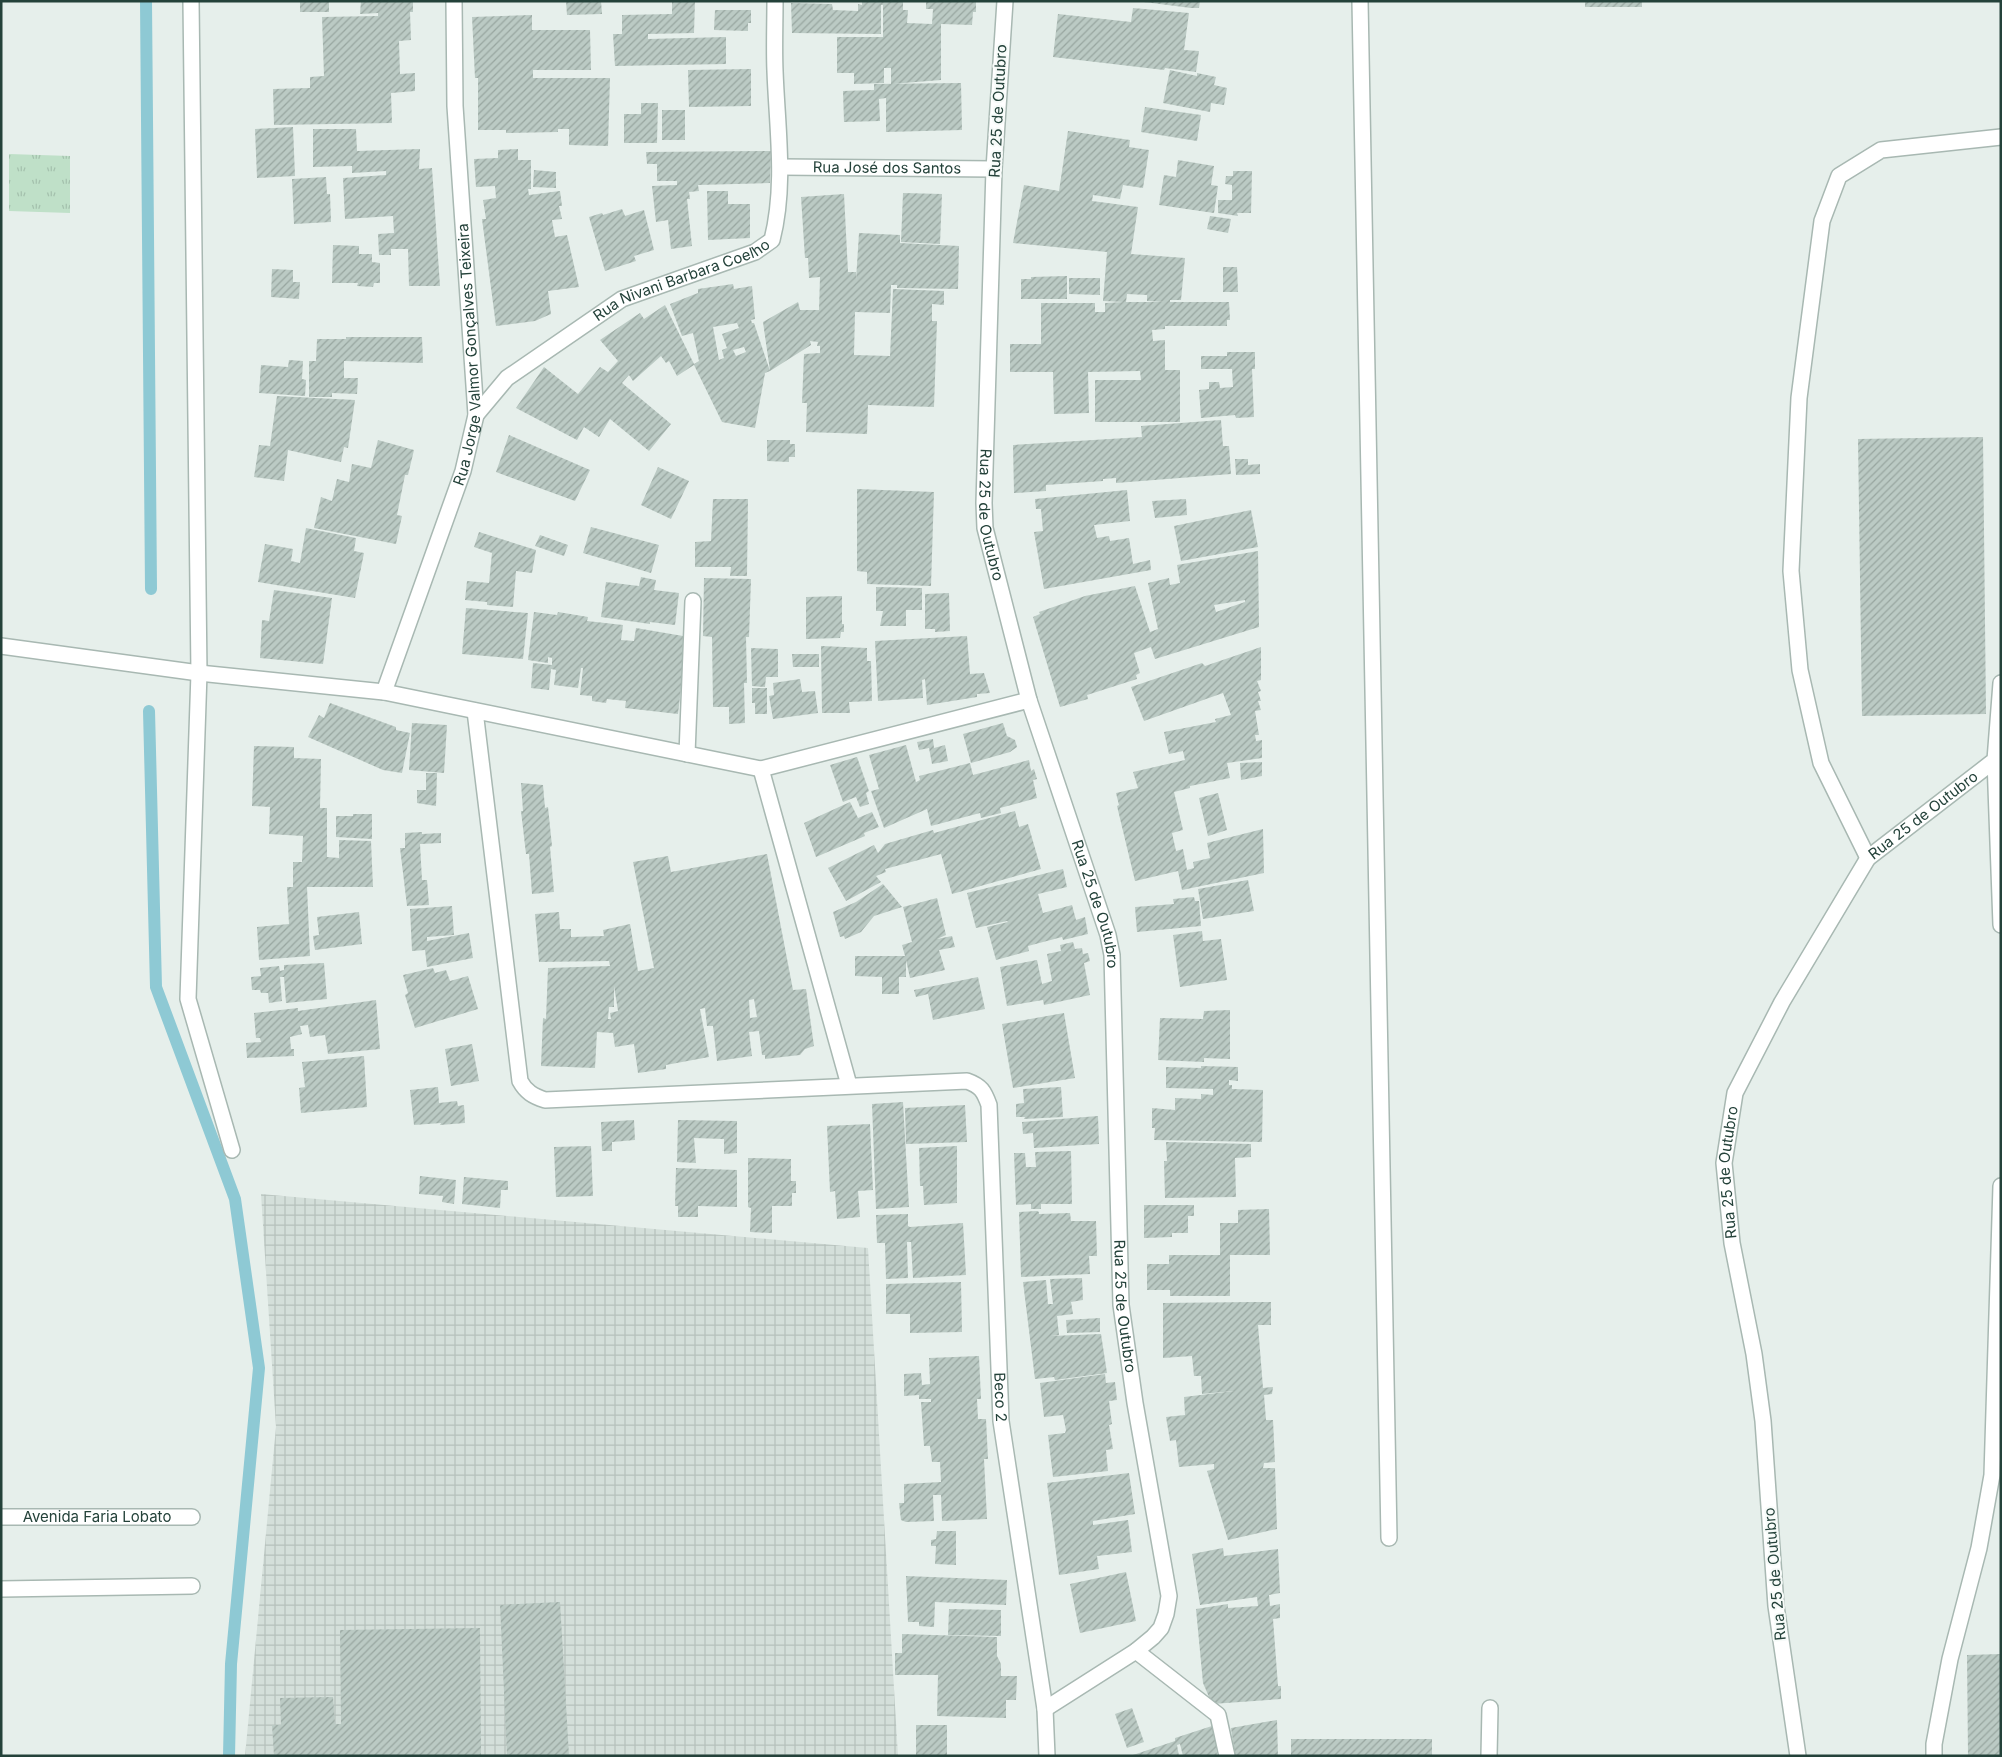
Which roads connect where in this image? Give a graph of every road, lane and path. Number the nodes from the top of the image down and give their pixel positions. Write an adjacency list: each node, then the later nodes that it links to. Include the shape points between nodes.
1 (191, 1): 12 (street)
2 (454, 1): 9 (street, Rua Jorge Valmor Gonçalves Teixeira, via 455,106)
3 (775, 1): 7 (street, Rua Nivani Barbara Coelho, via 774,70)
4 (1005, 1): 8 (street, Rua 25 de Outubro)
5 (1360, 1): 27 (street)
6 (2001, 138): 20 (street, via 1881,150 1838,176 1822,221 1799,398 1791,570 1800,670 1821,763)
7 (781, 167): 8 (street, Rua José dos Santos); 9 (street, Rua Nivani Barbara Coelho, via 774,232 772,240 765,246 622,299 507,378)
8 (994, 169): 15 (street, Rua 25 de Outubro, via 985,528)
9 (476, 415): 14 (street, Rua Jorge Valmor Gonçalves Teixeira, via 463,471)
10 (693, 601): 17 (street)
11 (1, 646): 12 (street)
12 (199, 673): 14 (street); 23 (street, via 188,999)
13 (2001, 683): 18 (street)
14 (384, 692): 16 (street)
15 (1029, 700): 19 (street); 30 (street, Rua 25 de Outubro, via 1108,935 1112,956 1121,1305 1168,1596 1161,1628)
16 (475, 711): 17 (street); 22 (street, via 520,1081 525,1090 535,1097 558,1100)
17 (687, 754): 19 (street)
18 (1995, 760): 20 (street, Rua 25 de Outubro); 21 (street)
19 (761, 769): 22 (street)
20 (1868, 858): 36 (street, Rua 25 de Outubro, via 1782,1002 1735,1093 1724,1164 1732,1243 1754,1354 1763,1421 1776,1606)
21 (2001, 925)
22 (849, 1085): 32 (street, Beco 2, via 967,1081 984,1090 990,1105 1001,1421)
23 (232, 1150)
24 (2001, 1186): 37 (street, via 1992,1475 1979,1548 1950,1659)
25 (192, 1516): 26 (street, Avenida Faria Lobato)
26 (1, 1517)
27 (1389, 1538)
28 (192, 1586): 29 (street)
29 (1, 1589)
30 (1136, 1651): 32 (street, Rua 25 de Outubro); 34 (street, via 1218,1715)
31 (1490, 1708): 35 (street)
32 (1045, 1709): 33 (street)
33 (1047, 1756)
34 (1227, 1756)
35 (1488, 1756)
36 (1798, 1756)
37 (1934, 1756)

